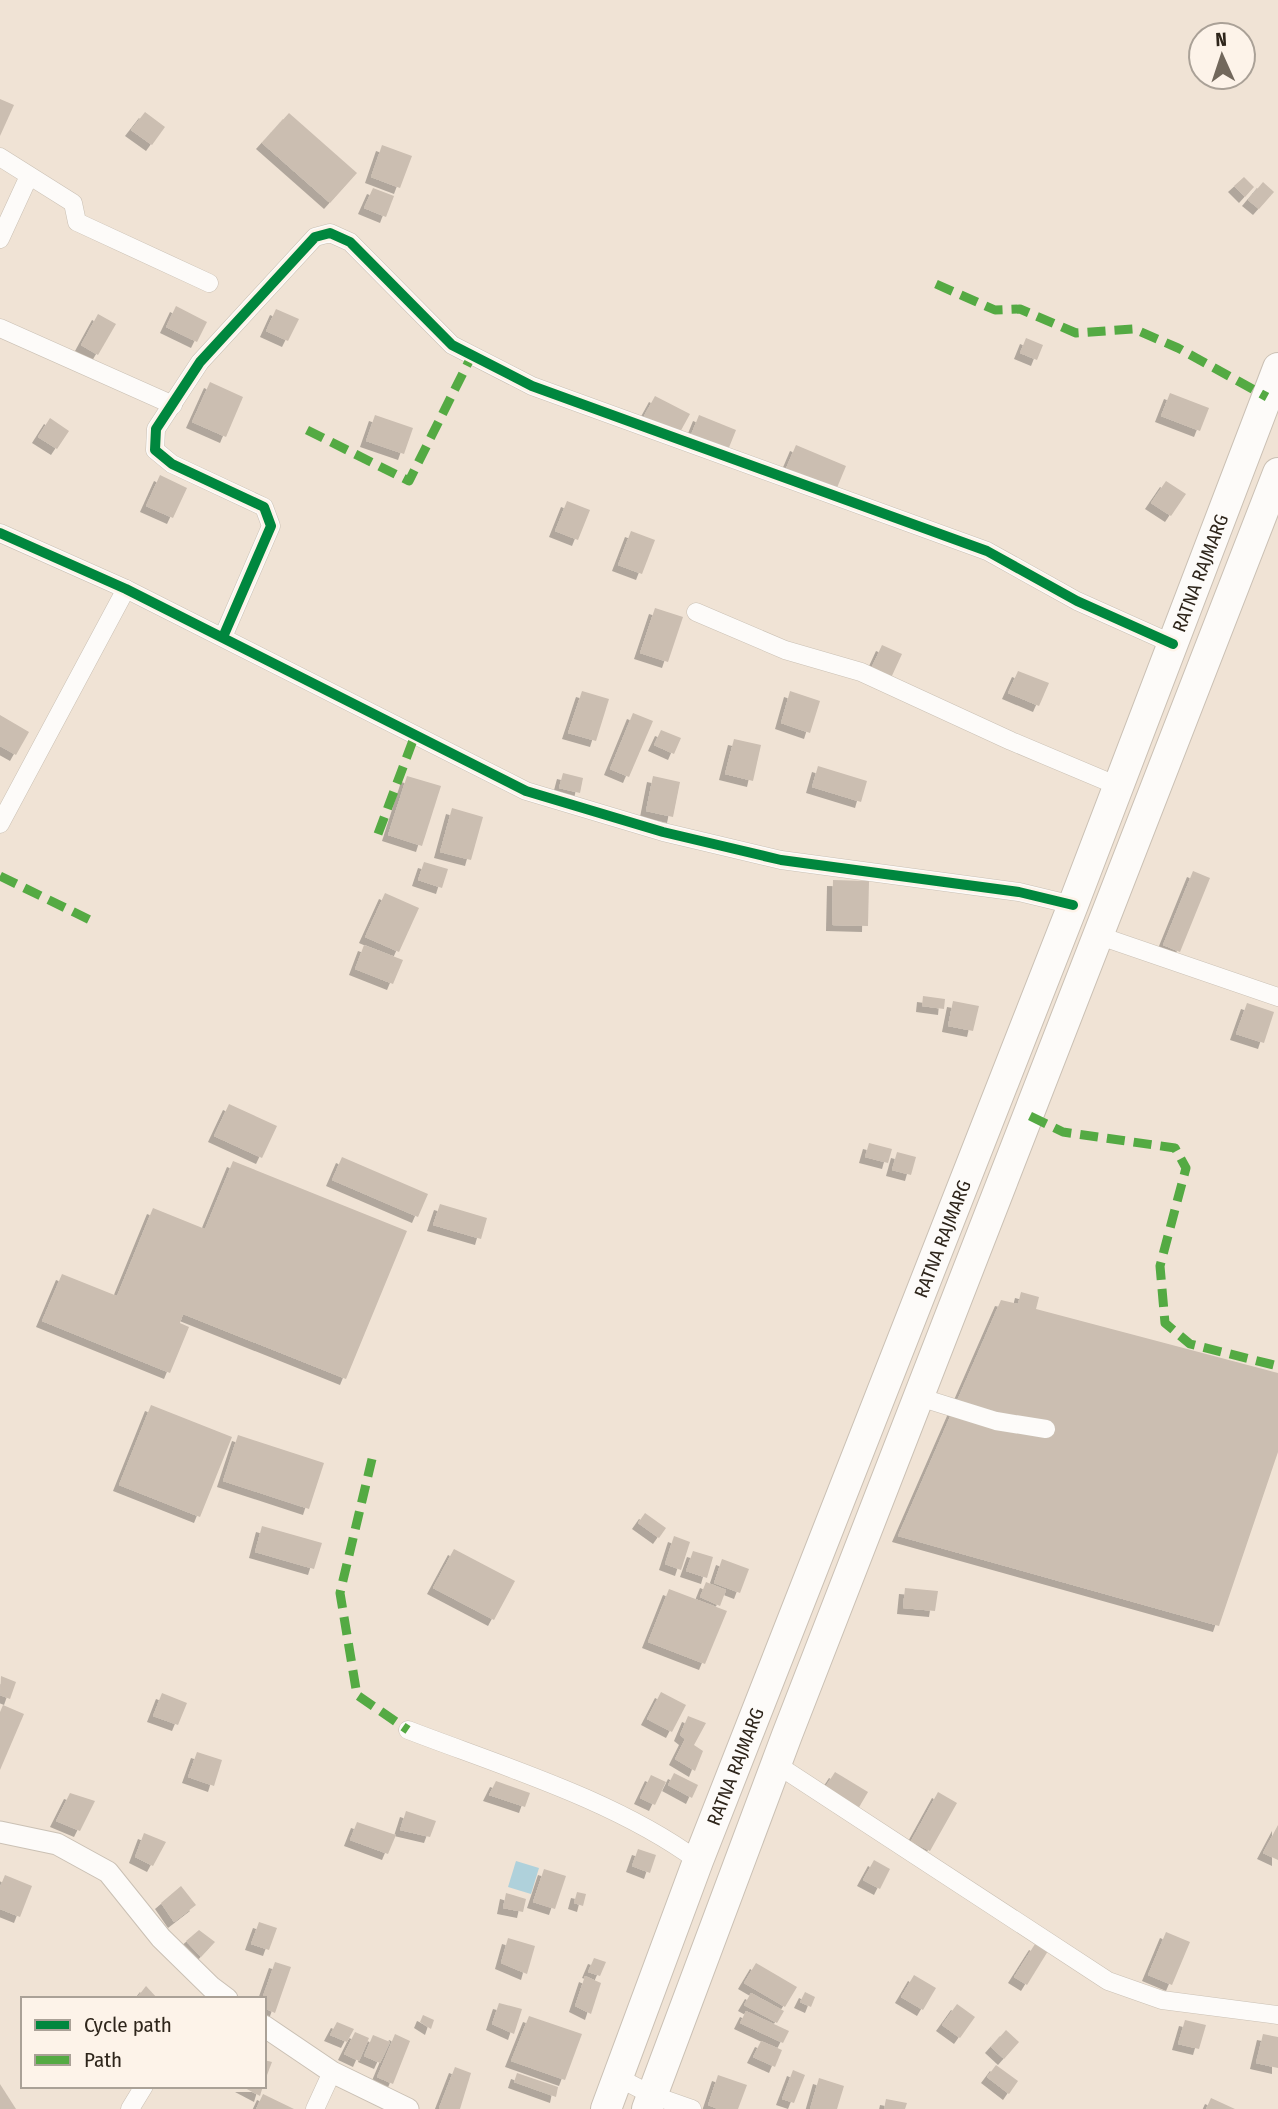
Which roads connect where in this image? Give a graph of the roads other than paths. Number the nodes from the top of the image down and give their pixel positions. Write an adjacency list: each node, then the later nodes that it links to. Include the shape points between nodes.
1 (0, 157): 2 (street)
2 (29, 176): 3 (street); 4 (street, via 73,203 77,222)
3 (0, 239)
4 (209, 283)
5 (0, 328): 7 (street)
6 (1278, 368): 13 (highway, RATNA RAJMARG)
7 (173, 405): 12 (street, via 156,429 155,450 172,464 264,507 271,526); 13 (street, via 200,362 315,237 330,233 350,242 452,345 532,386 987,551 1077,601)
8 (1278, 474): 17 (highway, RATNA RAJMARG)
9 (0, 533): 10 (street)
10 (127, 589): 12 (street); 15 (street)
11 (696, 612): 14 (street, via 785,650 861,672)
12 (223, 637): 16 (street, via 526,792 781,860 1019,892)
13 (1173, 644): 14 (highway, RATNA RAJMARG)
14 (1118, 786): 16 (highway, RATNA RAJMARG)
15 (0, 824)
16 (1073, 905): 24 (highway, RATNA RAJMARG)
17 (1100, 936): 18 (street); 19 (highway, RATNA RAJMARG)
18 (1278, 997)
19 (919, 1397): 20 (street, via 996,1421); 22 (highway, RATNA RAJMARG)
20 (1046, 1429)
21 (408, 1730): 24 (street, via 578,1795 674,1843)
22 (776, 1764): 26 (street, via 1108,1981 1162,2000); 31 (highway, RATNA RAJMARG)
23 (0, 1832): 25 (street, via 57,1844 108,1872)
24 (698, 1861): 29 (highway, RATNA RAJMARG)
25 (214, 1995)
26 (1278, 2015)
27 (266, 2027): 28 (street)
28 (332, 2072): 33 (street); 34 (street)
29 (619, 2078): 31 (street); 35 (highway, RATNA RAJMARG)
30 (143, 2088): 32 (street)
31 (649, 2102): 36 (street)
32 (130, 2109)
33 (315, 2109)
34 (408, 2109)
35 (606, 2109)
36 (692, 2109)

